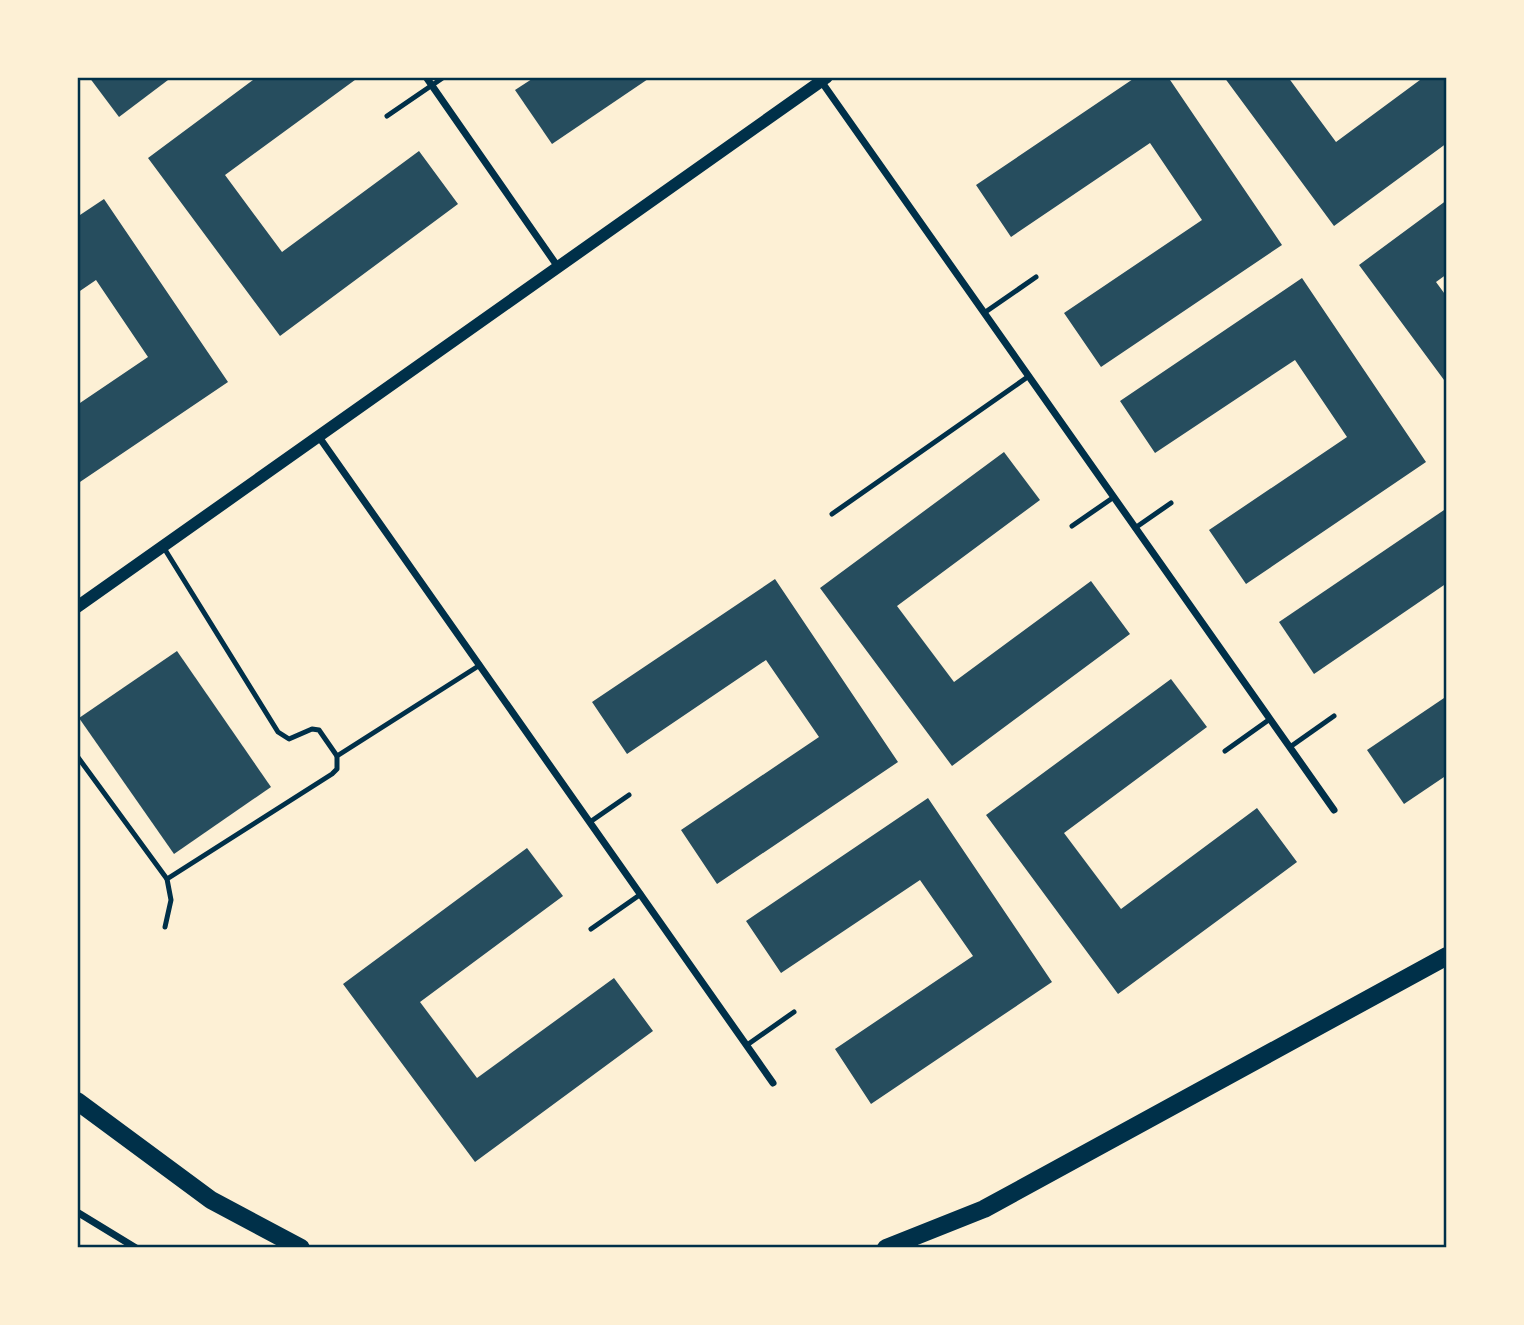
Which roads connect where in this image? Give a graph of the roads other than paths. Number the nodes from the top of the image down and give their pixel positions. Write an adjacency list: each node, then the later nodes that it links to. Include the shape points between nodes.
1 (426, 77): 4 (street)
2 (444, 77): 4 (lane)
3 (824, 79): 6 (street); 8 (street)
4 (432, 85): 5 (lane); 6 (street)
5 (387, 116)
6 (558, 267): 10 (street)
7 (1036, 276): 8 (lane)
8 (984, 313): 9 (street)
9 (1028, 376): 11 (street); 13 (lane)
10 (319, 437): 16 (street); 18 (street)
11 (1114, 497): 14 (lane); 15 (street)
12 (1171, 503): 15 (lane)
13 (832, 514)
14 (1072, 526)
15 (1135, 528): 20 (street)
16 (163, 547): 17 (street); 24 (lane, via 278,732 289,739 319,730)
17 (77, 607)
18 (480, 665): 24 (lane); 27 (street)
19 (1334, 716): 21 (lane)
20 (1270, 719): 21 (street); 22 (lane)
21 (1290, 747): 26 (street)
22 (1225, 751)
23 (77, 756): 28 (lane)
24 (337, 756): 28 (lane, via 332,774)
25 (629, 795): 27 (lane)
26 (1334, 810)
27 (590, 822): 29 (street)
28 (167, 879): 30 (lane, via 171,900)
29 (641, 894): 31 (lane); 34 (street)
30 (165, 927)
31 (592, 929)
32 (1447, 956): 40 (main road, via 984,1209)
33 (794, 1013): 34 (lane)
34 (747, 1045): 35 (street)
35 (773, 1083)
36 (77, 1101): 39 (main road, via 211,1200)
37 (77, 1212): 38 (street)
38 (136, 1248)
39 (301, 1248)
40 (886, 1248)

